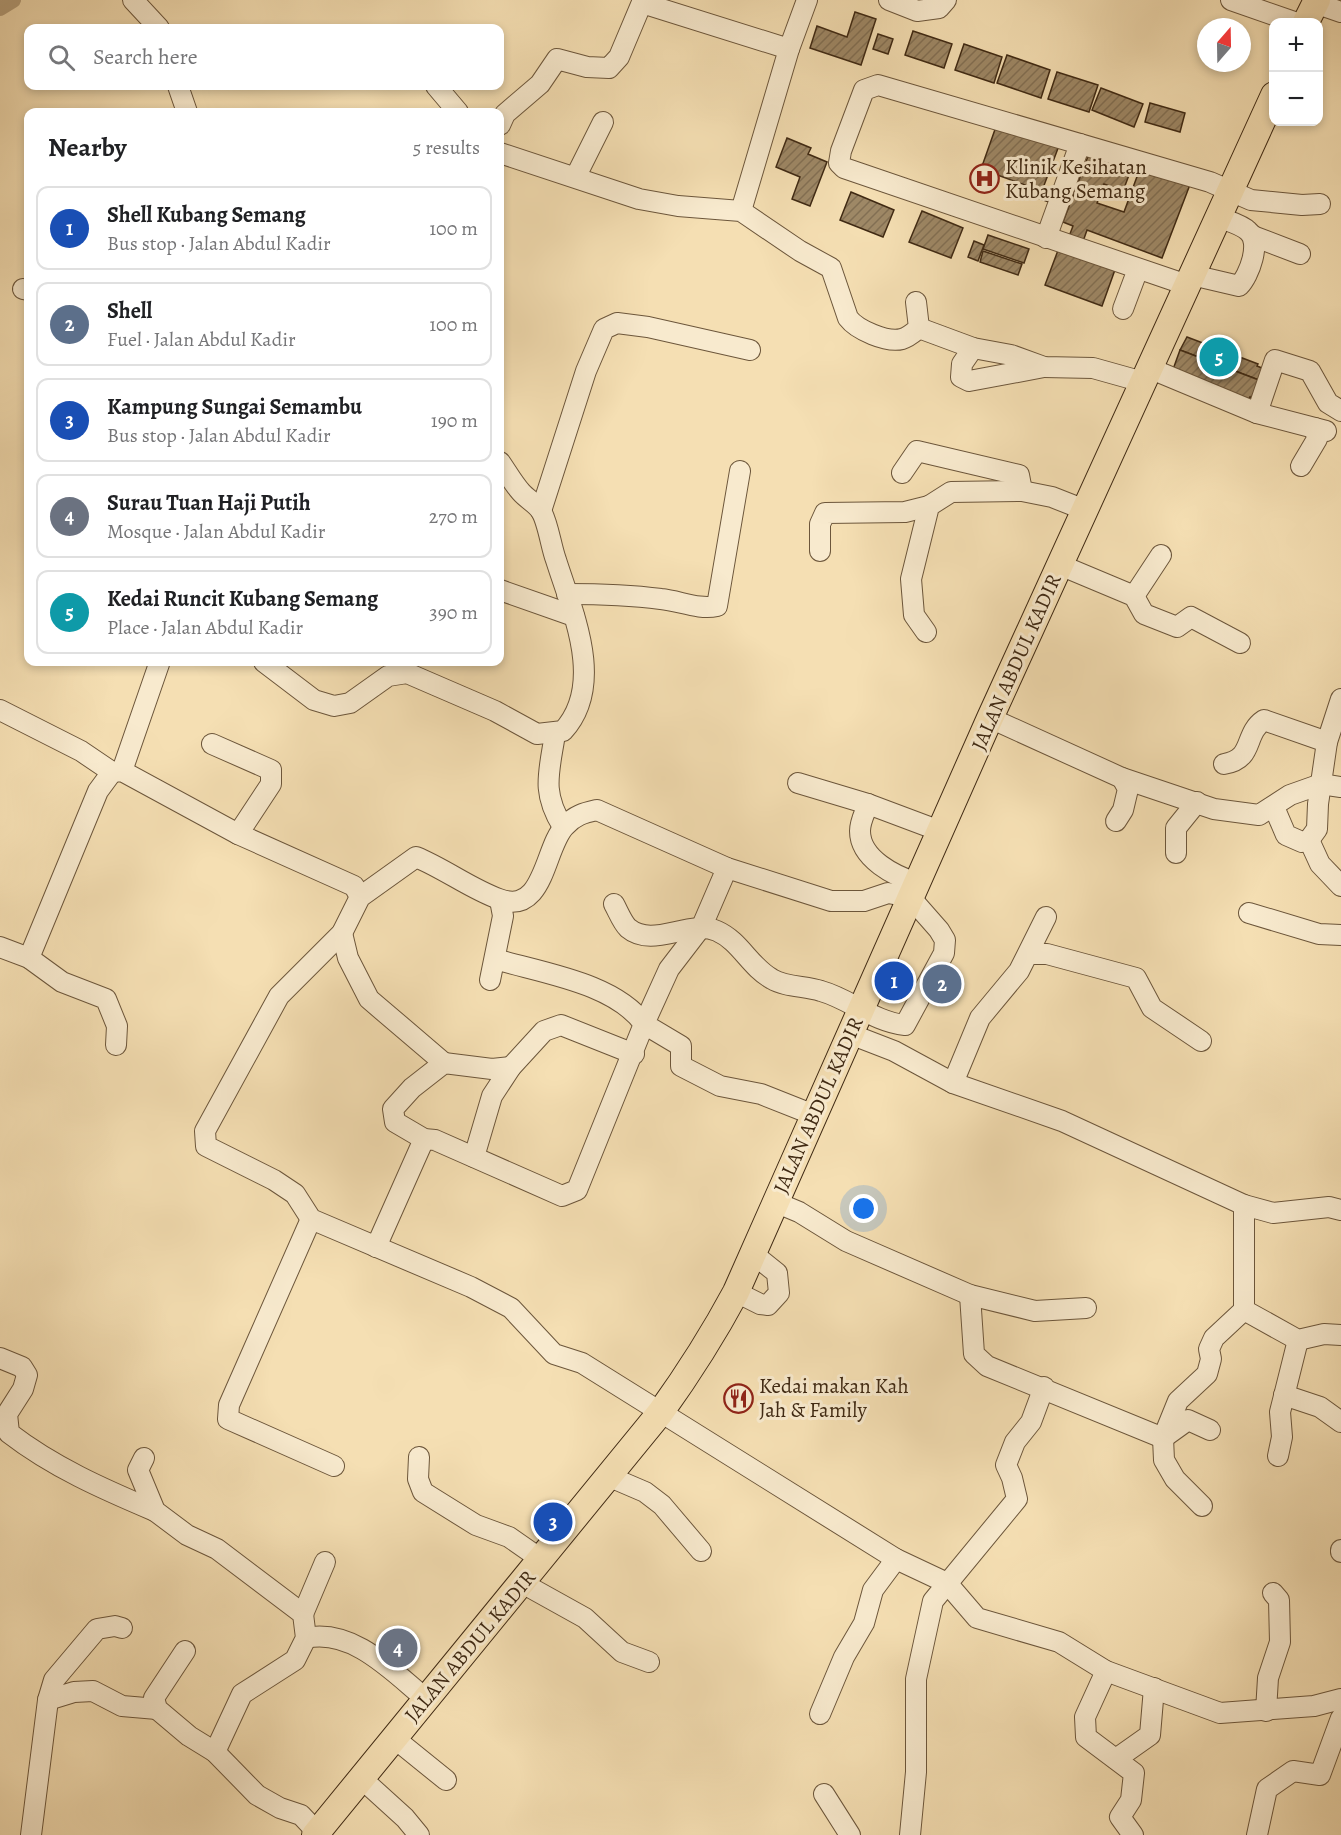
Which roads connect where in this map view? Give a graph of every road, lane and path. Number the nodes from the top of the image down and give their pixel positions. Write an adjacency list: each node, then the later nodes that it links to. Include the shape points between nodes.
1 (132, 0): 10 (street)
2 (807, 0): 11 (street)
3 (889, 0): 4 (street, via 917,10 939,8)
4 (946, 0)
5 (1231, 0): 9 (street)
6 (643, 2): 11 (street); 17 (street, via 619,57 609,68 587,68 557,59 540,84)
7 (1313, 9): 8 (street)
8 (1341, 12)
9 (1283, 18)
10 (155, 24)
11 (789, 50): 24 (street)
12 (179, 90): 15 (street)
13 (439, 90): 16 (street)
14 (1269, 106): 22 (main road, JALAN ABDUL KADIR)
15 (186, 108)
16 (455, 108)
17 (504, 116)
18 (603, 122): 21 (street)
19 (1080, 144): 22 (street); 27 (street); 27 (street, via 878,85 864,90 841,151 840,163 844,168)
20 (504, 154): 21 (street)
21 (576, 177): 24 (street, via 639,199)
22 (1231, 189): 23 (street, via 1251,200); 25 (main road, JALAN ABDUL KADIR)
23 (1320, 204)
24 (741, 211): 33 (street, via 831,268 852,324 894,340 909,337)
25 (1218, 217): 26 (street, via 1247,229); 30 (main road, JALAN ABDUL KADIR)
26 (1253, 236): 28 (street); 30 (street, via 1254,253 1239,286)
27 (1046, 238): 29 (street)
28 (1300, 254)
29 (1138, 269): 30 (street); 32 (street)
30 (1190, 280): 37 (main road, JALAN ABDUL KADIR)
31 (916, 302): 33 (street)
32 (1123, 309)
33 (919, 328): 34 (street)
34 (973, 348): 36 (street, via 1011,355); 36 (street, via 962,364 962,377 969,381)
35 (750, 350): 47 (street, via 648,327 617,323 604,329 586,371)
36 (1044, 367): 37 (street)
37 (1146, 375): 39 (street); 46 (main road, JALAN ABDUL KADIR)
38 (1341, 411): 39 (street, via 1328,403 1310,371 1275,360)
39 (1257, 413): 40 (street, via 1321,430)
40 (1301, 466)
41 (504, 468): 47 (street, via 521,493)
42 (740, 471): 52 (street, via 717,606 708,608 617,594)
43 (902, 473): 44 (street, via 917,451 1019,475)
44 (1022, 491): 45 (street, via 951,492); 46 (street)
45 (929, 506): 48 (street, via 905,512 825,513 820,524); 55 (street, via 911,579 914,615)
46 (1085, 510): 50 (main road, JALAN ABDUL KADIR)
47 (541, 511): 52 (street)
48 (820, 552)
49 (1161, 555): 53 (street)
50 (1060, 565): 53 (street); 61 (main road, JALAN ABDUL KADIR)
51 (504, 591): 54 (street)
52 (567, 594): 54 (street)
53 (1134, 596): 56 (street, via 1144,614 1177,627 1191,617)
54 (574, 616): 62 (street, via 584,660 583,689 573,718 563,731)
55 (926, 632)
56 (1240, 643)
57 (158, 666): 66 (street)
58 (269, 666): 62 (street, via 314,700 328,705 350,703 388,676 407,673 537,734)
59 (1341, 699): 63 (street)
60 (0, 710): 66 (street)
61 (990, 718): 67 (street); 76 (main road, JALAN ABDUL KADIR)
62 (555, 734): 75 (street, via 549,792 551,808)
63 (1328, 742): 65 (street, via 1263,720 1255,726 1245,754 1234,763); 69 (street)
64 (212, 744): 77 (street, via 271,770 271,784)
65 (1224, 764)
66 (117, 772): 77 (street); 93 (street, via 98,792)
67 (1122, 778): 71 (street); 74 (street, via 1128,789)
68 (798, 783): 72 (street)
69 (1321, 784): 70 (street); 73 (street, via 1290,795); 78 (street, via 1317,829)
70 (1341, 787)
71 (1197, 802): 73 (street, via 1214,809 1259,815); 79 (street, via 1176,828)
72 (868, 804): 76 (street); 82 (street, via 860,824 862,842 892,875)
73 (1274, 807): 78 (street, via 1286,835 1302,842)
74 (1116, 820)
75 (563, 827): 80 (street, via 578,814 597,810); 84 (street, via 534,893 516,902)
76 (940, 831): 82 (main road, JALAN ABDUL KADIR)
77 (238, 834): 83 (street, via 354,886)
78 (1309, 840): 81 (street, via 1320,864)
79 (1176, 854)
80 (726, 868): 82 (street, via 831,901 864,901); 88 (street)
81 (1341, 886)
82 (914, 890): 96 (main road, JALAN ABDUL KADIR); 98 (street, via 945,940 944,953)
83 (360, 897): 84 (street, via 416,857); 89 (street)
84 (500, 900): 94 (street, via 503,915)
85 (614, 904): 88 (street, via 628,927 639,933 662,935)
86 (1249, 913): 90 (street, via 1319,934)
87 (1046, 918): 92 (street)
88 (702, 926): 96 (street, via 739,946 773,980 823,991); 97 (street, via 669,969)
89 (342, 933): 104 (street, via 348,958 369,999); 113 (street, via 279,996 205,1131 206,1146 295,1194)
90 (1341, 935)
91 (0, 947): 93 (street)
92 (1029, 954): 100 (street, via 1047,954 1136,978 1152,1008); 106 (street, via 980,1018)
93 (29, 958): 101 (street, via 62,982 106,999 117,1026)
94 (495, 959): 95 (street); 97 (street, via 606,992 636,1012)
95 (490, 980)
96 (860, 1010): 98 (street, via 892,1024); 99 (main road, JALAN ABDUL KADIR)
97 (644, 1024): 103 (street); 107 (street, via 681,1046 681,1066 720,1086 761,1094)
98 (905, 1025): 102 (street)
99 (850, 1034): 102 (street); 107 (main road, JALAN ABDUL KADIR)
100 (1201, 1041)
101 (116, 1045)
102 (894, 1051): 106 (street)
103 (633, 1054): 105 (street, via 561,1025 544,1031); 109 (street, via 577,1190 562,1196)
104 (444, 1063): 105 (street, via 492,1069); 108 (street, via 393,1109 395,1122)
105 (511, 1067): 109 (street, via 492,1096)
106 (953, 1083): 111 (street, via 1062,1121)
107 (814, 1114): 110 (main road, JALAN ABDUL KADIR)
108 (424, 1139): 109 (street); 114 (street)
109 (474, 1157)
110 (775, 1202): 115 (main road, JALAN ABDUL KADIR); 117 (street, via 846,1241)
111 (1244, 1205): 112 (street, via 1273,1213 1329,1207); 119 (street)
112 (1341, 1210)
113 (311, 1219): 114 (street); 132 (street, via 228,1405 228,1419)
114 (375, 1247): 125 (street, via 511,1308 554,1354 582,1363)
115 (753, 1254): 116 (main road, JALAN ABDUL KADIR); 116 (street, via 777,1273 779,1293 768,1305)
116 (736, 1292): 125 (main road, JALAN ABDUL KADIR, via 699,1358)
117 (970, 1295): 118 (street, via 1035,1311); 123 (street, via 974,1354 987,1366)
118 (1086, 1308)
119 (1244, 1310): 121 (street); 128 (street, via 1214,1338 1207,1374 1178,1401)
120 (1341, 1335): 121 (street)
121 (1298, 1340): 124 (street)
122 (0, 1358): 135 (street, via 22,1366 27,1375 7,1414 9,1433 70,1473)
123 (1044, 1387): 128 (street); 140 (street, via 1031,1422 1015,1442 1006,1465 1017,1499)
124 (1284, 1395): 126 (street, via 1320,1407); 129 (street)
125 (660, 1413): 133 (main road, JALAN ABDUL KADIR); 137 (street)
126 (1341, 1422)
127 (1210, 1430): 128 (street, via 1188,1420)
128 (1163, 1438): 134 (street, via 1164,1460 1175,1479)
129 (1278, 1456)
130 (419, 1457): 138 (street, via 418,1479 423,1492 476,1525 509,1537)
131 (144, 1458): 135 (street, via 138,1470)
132 (334, 1466)
133 (610, 1477): 136 (street, via 645,1492 662,1505); 138 (main road, JALAN ABDUL KADIR)
134 (1202, 1506)
135 (155, 1511): 143 (street, via 187,1535 217,1549)
136 (701, 1551)
137 (896, 1559): 140 (street); 155 (street, via 873,1590 864,1623 844,1657)
138 (542, 1560): 141 (main road, JALAN ABDUL KADIR)
139 (325, 1562): 143 (street)
140 (947, 1582): 148 (street, via 977,1618 1059,1642); 166 (street, via 933,1601 916,1679 916,1772)
141 (522, 1583): 147 (street, via 585,1618 622,1652); 150 (main road, JALAN ABDUL KADIR)
142 (1273, 1593): 154 (street, via 1279,1600 1280,1642 1268,1678)
143 (303, 1614): 145 (street)
144 (122, 1628): 151 (street, via 97,1629 54,1680)
145 (306, 1638): 150 (street, via 324,1634 366,1650); 157 (street, via 295,1660 242,1694)
146 (185, 1651): 153 (street, via 154,1698)
147 (649, 1662)
148 (1107, 1671): 149 (street); 158 (street, via 1085,1717 1086,1737)
149 (1154, 1688): 154 (street, via 1220,1713); 158 (street, via 1150,1735)
150 (426, 1699): 156 (main road, JALAN ABDUL KADIR)
151 (48, 1700): 153 (street, via 93,1691 122,1706); 163 (street)
152 (1339, 1707): 154 (street); 168 (street, via 1320,1775 1293,1771 1267,1789)
153 (157, 1709): 157 (street)
154 (1266, 1711)
155 (820, 1714)
156 (394, 1738): 159 (main road, JALAN ABDUL KADIR); 160 (street)
157 (215, 1752): 162 (street, via 257,1795 301,1815)
158 (1116, 1759): 167 (street, via 1134,1773 1131,1800 1120,1817)
159 (361, 1778): 162 (main road, JALAN ABDUL KADIR); 164 (street)
160 (446, 1780)
161 (824, 1794): 165 (street)
162 (316, 1833)
163 (31, 1835)
164 (419, 1835)
165 (850, 1835)
166 (910, 1835)
167 (1133, 1835)
168 (1257, 1835)

